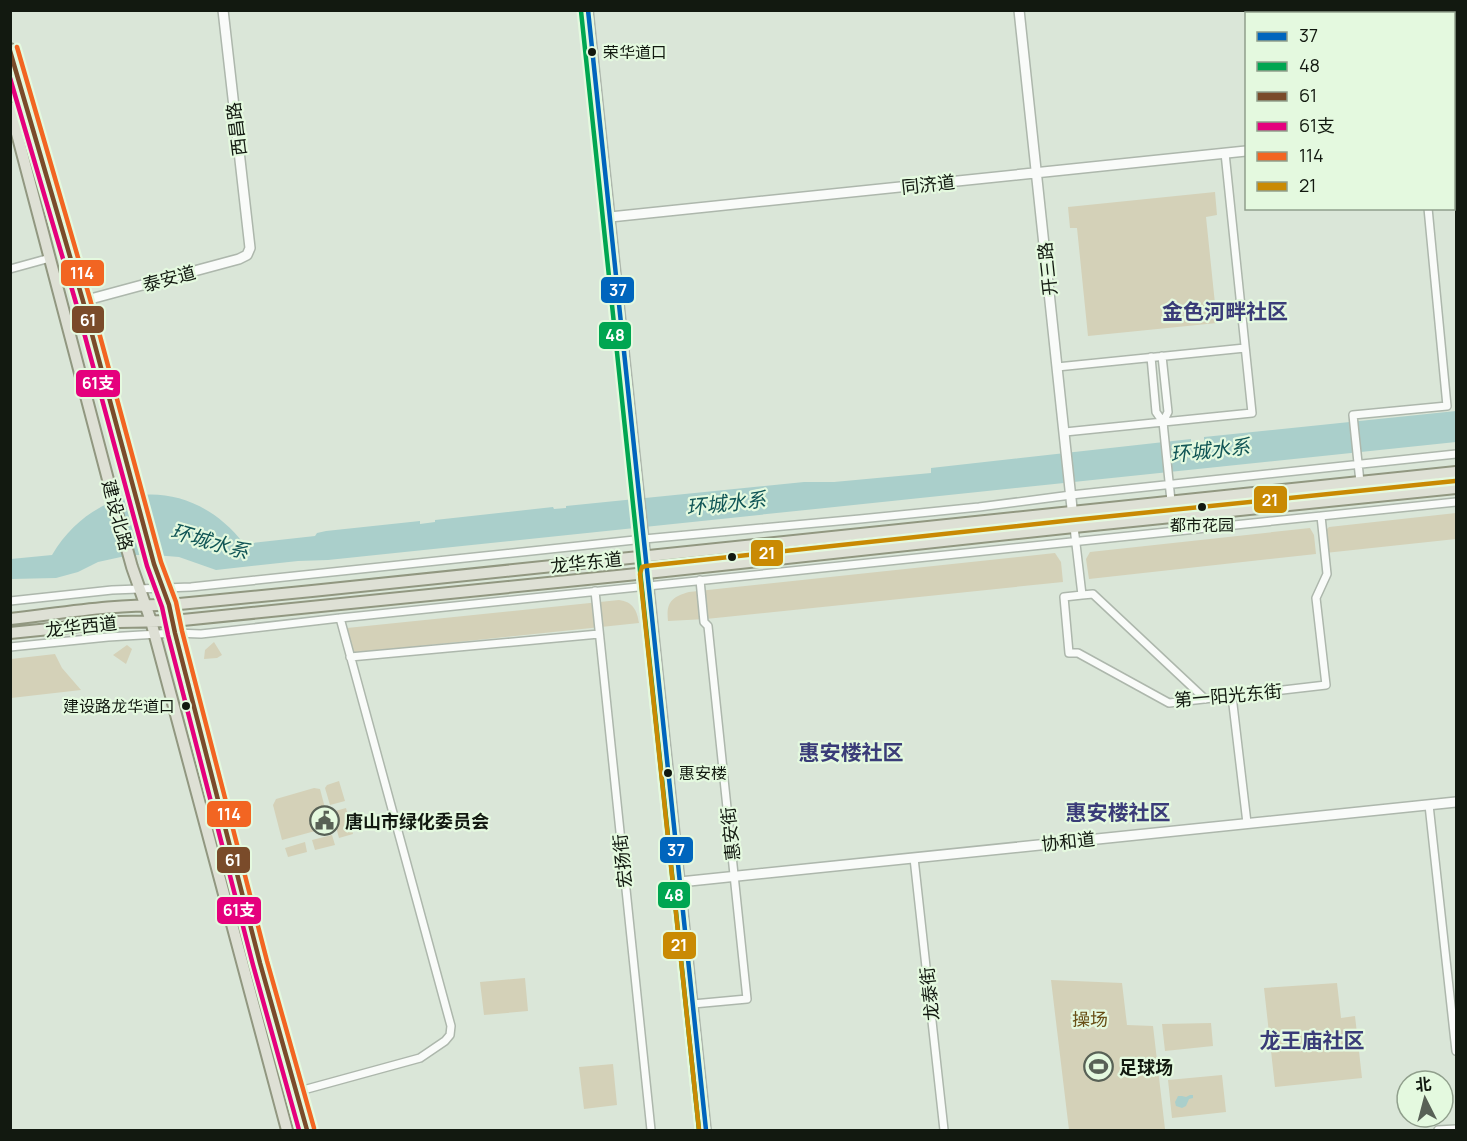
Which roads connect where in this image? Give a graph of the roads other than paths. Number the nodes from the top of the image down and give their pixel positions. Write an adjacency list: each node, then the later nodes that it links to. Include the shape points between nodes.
1 (223, 10): 11 (street, 西昌路)
2 (588, 10): 10 (street)
3 (1019, 10): 8 (street, 开三路)
4 (10, 49): 14 (main road, 建设北路)
5 (10, 107): 12 (main road, 建设北路)
6 (1245, 151): 7 (street, 同济道)
7 (1225, 153): 8 (street, 同济道); 15 (street)
8 (1037, 172): 10 (street, 同济道); 18 (street, 开三路)
9 (1428, 210): 22 (street, via 1447,406 1353,415)
10 (610, 217): 33 (street)
11 (250, 248): 14 (street, 泰安道, via 239,260)
12 (50, 258): 13 (street); 40 (main road, 建设北路)
13 (10, 269)
14 (83, 301): 39 (main road, 建设北路)
15 (1245, 348): 16 (street); 19 (street, via 1252,412)
16 (1162, 356): 17 (street); 19 (street, via 1168,412)
17 (1151, 357): 18 (street); 19 (street, via 1156,412)
18 (1058, 367): 20 (street, 开三路)
19 (1163, 422): 20 (street); 25 (street)
20 (1065, 432): 27 (street, 开三路)
21 (1456, 454): 22 (street)
22 (1358, 465): 24 (street); 25 (street)
23 (1456, 472): 24 (main road, 龙华东道)
24 (1360, 482): 28 (main road, 龙华东道)
25 (1170, 485): 27 (street); 28 (street)
26 (1456, 488): 32 (main road, 龙华东道)
27 (1071, 495): 30 (street, 开三路); 33 (street)
28 (1171, 501): 30 (main road, 龙华东道)
29 (1456, 502): 31 (street)
30 (1072, 512): 32 (street, 开三路); 35 (main road, 龙华东道)
31 (1321, 516): 34 (street); 56 (street, 第一阳光东街, via 1327,574 1316,598 1326,685)
32 (1074, 527): 34 (street); 36 (main road, 龙华东道)
33 (644, 539): 35 (street); 39 (street)
34 (1076, 541): 37 (street); 42 (street)
35 (645, 556): 36 (street); 45 (main road, 龙华东道)
36 (647, 573): 38 (street); 49 (main road, 龙华东道)
37 (700, 580): 38 (street); 62 (street, 惠安街)
38 (648, 586): 41 (street); 63 (street)
39 (163, 589): 40 (street); 45 (main road, 建设北路)
40 (141, 590): 43 (street); 44 (main road, 建设北路)
41 (595, 591): 47 (street); 53 (street, 宏扬街)
42 (1082, 595): 57 (street, via 1093,594); 57 (street, 第一阳光东街, via 1064,597 1069,653 1078,653 1169,703)
43 (10, 601)
44 (146, 604): 45 (main road, 龙华东道); 46 (main road, 龙华西道); 48 (main road, 建设北路)
45 (169, 605): 49 (main road, 建设北路)
46 (10, 618)
47 (340, 618): 52 (street, via 201,634); 55 (street)
48 (151, 621): 49 (main road, 龙华东道); 50 (main road, 龙华西道); 51 (main road, 建设北路)
49 (173, 621): 52 (main road, 建设北路)
50 (10, 633)
51 (154, 633): 52 (street); 54 (street); 68 (main road, 建设北路)
52 (175, 633): 66 (main road, 建设北路)
53 (599, 634): 55 (street); 70 (street, 宏扬街)
54 (10, 647)
55 (350, 657): 66 (street, via 451,1026 450,1035 420,1058)
56 (1232, 696): 57 (street, 第一阳光东街); 60 (street)
57 (1205, 699)
58 (1456, 802): 59 (street, 协和道)
59 (1429, 805): 60 (street, 协和道); 65 (street)
60 (1247, 824): 61 (street, 协和道)
61 (914, 858): 62 (street, 协和道); 72 (street, 龙泰街)
62 (735, 876): 63 (street, 协和道); 64 (street, 惠安街, via 747,999)
63 (680, 882): 64 (street)
64 (693, 1004): 71 (street)
65 (1456, 1051)
66 (296, 1092): 69 (main road, 建设北路)
67 (1456, 1129): 73 (street)
68 (287, 1131)
69 (307, 1131)
70 (651, 1131)
71 (706, 1131)
72 (944, 1131)
73 (1438, 1131)

